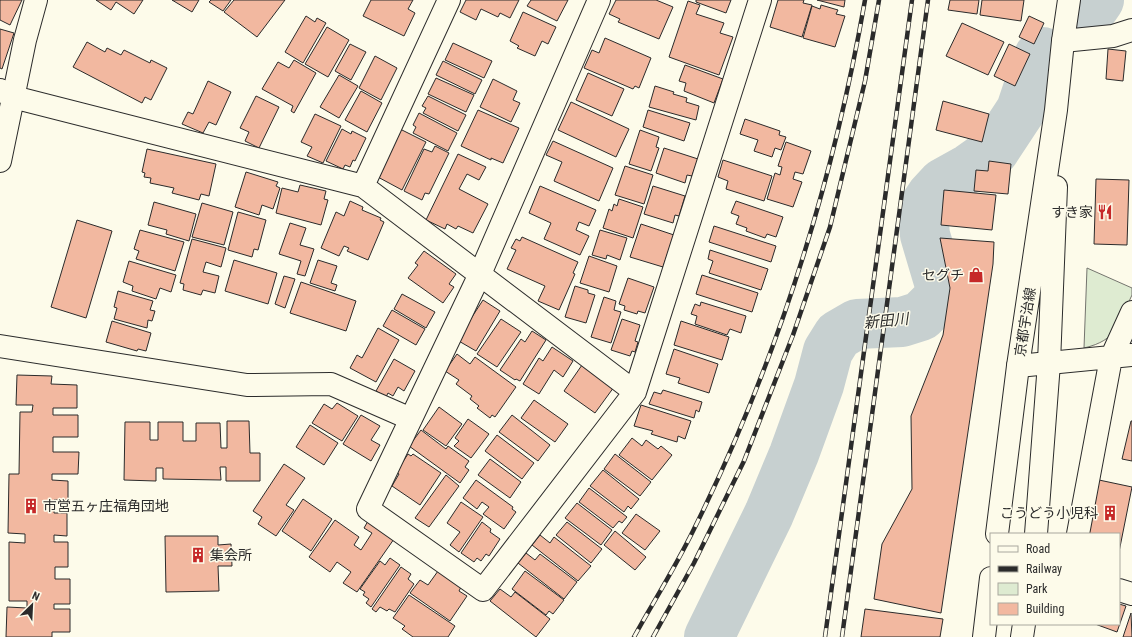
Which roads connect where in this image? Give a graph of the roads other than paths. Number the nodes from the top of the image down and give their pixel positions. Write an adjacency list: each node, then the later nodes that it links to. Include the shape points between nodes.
1 (36, 0): 8 (street)
2 (449, 0): 11 (street)
3 (600, 0): 12 (street)
4 (760, 0): 18 (street)
5 (1069, 0): 7 (street, 京都宇治線)
6 (1132, 30): 7 (street, via 1113,36)
7 (1063, 41): 9 (street, 京都宇治線)
8 (7, 93): 10 (street); 11 (street)
9 (1056, 110): 16 (street, 京都宇治線, via 1056,218); 17 (street, 京都宇治線)
10 (0, 161)
11 (363, 186): 12 (street)
12 (480, 274): 18 (street); 19 (street)
13 (1132, 312): 15 (street)
14 (0, 346): 19 (street, via 247,385 331,384)
15 (1122, 356): 16 (street); 22 (street)
16 (1049, 363): 17 (street); 21 (street, 京都宇治線)
17 (1018, 366): 20 (street, 京都宇治線)
18 (635, 392): 19 (street, via 483,590 368,509)
19 (411, 419)
20 (997, 533)
21 (1036, 533)
22 (1078, 533)
23 (990, 586): 27 (street)
24 (1120, 590): 25 (street)
25 (1132, 594)
26 (1024, 625): 28 (street)
27 (984, 637)
28 (1022, 637)

